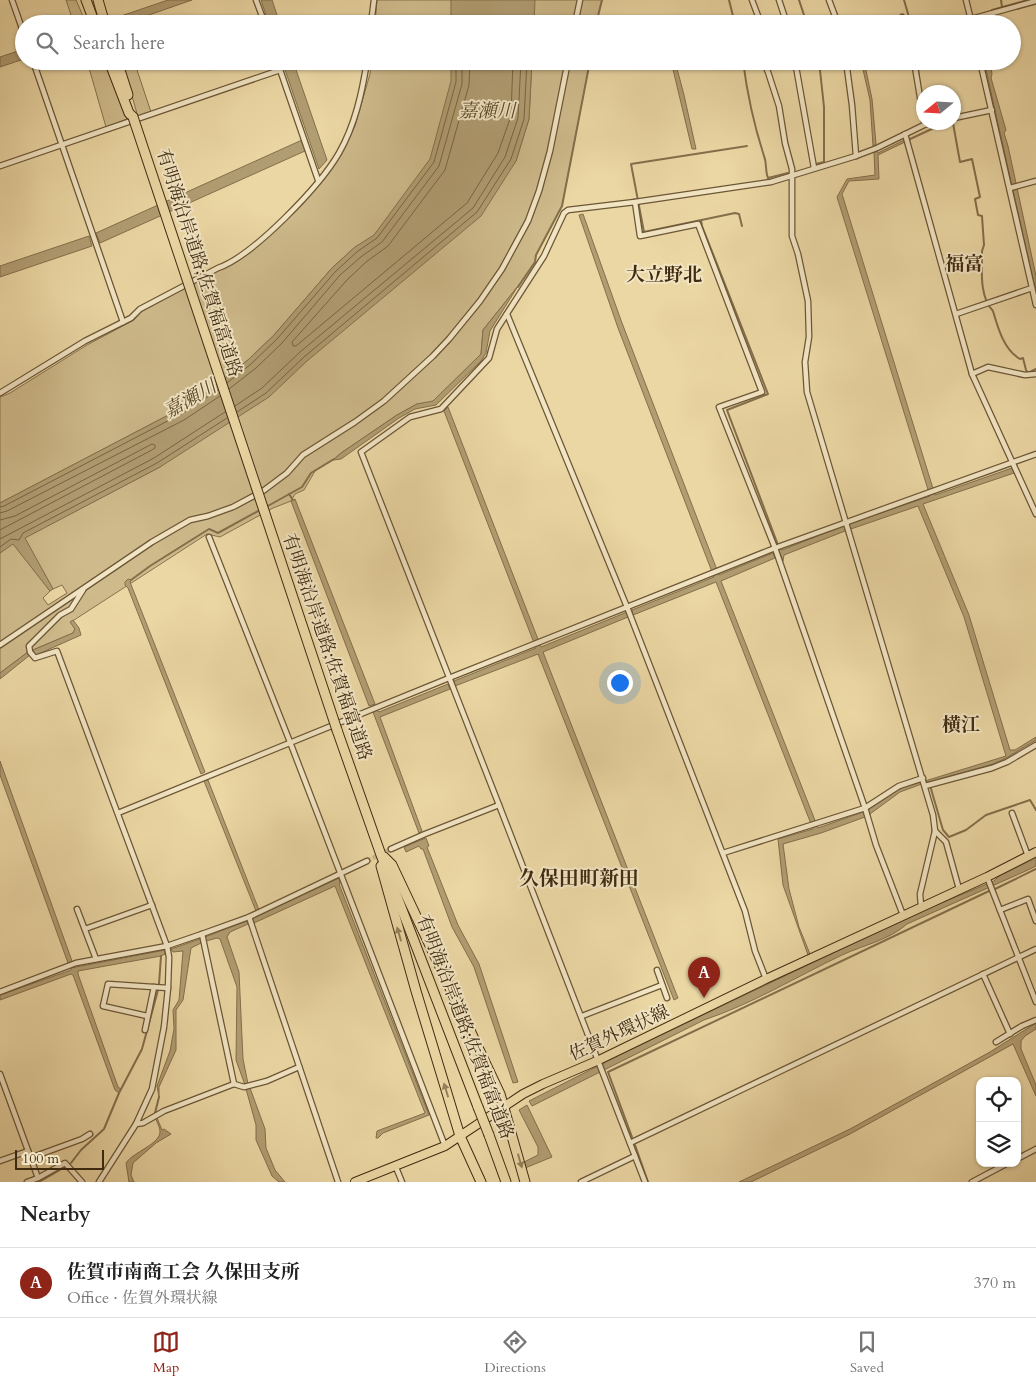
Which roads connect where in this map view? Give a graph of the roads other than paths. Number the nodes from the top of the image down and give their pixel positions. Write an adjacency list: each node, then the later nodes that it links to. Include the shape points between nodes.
1 (12, 0): 12 (street)
2 (86, 0): 13 (highway)
3 (98, 0): 14 (highway)
4 (256, 0): 15 (street)
5 (374, 0): 16 (street)
6 (580, 0): 17 (street)
7 (752, 0): 18 (street)
8 (778, 0): 19 (street)
9 (830, 0): 20 (street)
10 (966, 0): 21 (street)
11 (1036, 1): 22 (street)
12 (17, 15)
13 (92, 15)
14 (103, 15)
15 (261, 15)
16 (372, 15)
17 (577, 15)
18 (758, 15)
19 (784, 15)
20 (835, 15)
21 (972, 15)
22 (988, 15)
23 (36, 70): 40 (street)
24 (112, 70): 36 (highway)
25 (120, 70): 36 (highway)
26 (280, 70): 40 (street); 45 (street)
27 (366, 70): 45 (street, via 362,95 350,127 338,153)
28 (566, 70): 63 (street, via 540,191 528,221 502,269 448,339 384,401 302,455 287,473 263,491 233,507 190,520)
29 (766, 70): 44 (street, via 779,106)
30 (797, 70): 42 (street)
31 (847, 70): 41 (street)
32 (915, 70): 34 (street)
33 (982, 70): 35 (street)
34 (918, 85)
35 (992, 110): 37 (street); 47 (street)
36 (133, 117): 79 (highway, 有明海沿岸道路;佐賀福富道路, bridge)
37 (961, 117)
38 (916, 130): 39 (street)
39 (906, 138): 41 (street); 52 (street)
40 (61, 146): 43 (street); 53 (street)
41 (856, 156): 42 (street)
42 (813, 165): 44 (street)
43 (0, 166)
44 (792, 176): 48 (street, via 771,182); 60 (street, via 792,236 808,301 807,392)
45 (318, 180): 53 (street, via 271,231 230,264 147,306)
46 (1036, 181): 47 (street)
47 (1010, 188): 49 (street)
48 (637, 201): 51 (street, via 564,213 544,256); 62 (street, via 640,236 698,224 762,392 719,407)
49 (1032, 288): 50 (street); 52 (street)
50 (1036, 305)
51 (507, 314): 64 (street); 66 (street, via 497,329 489,358 441,409 410,417 361,452)
52 (956, 314): 54 (street)
53 (123, 322): 56 (street)
54 (972, 374): 55 (street, via 988,367 1025,375); 58 (street)
55 (1036, 374)
56 (0, 393)
57 (1036, 454): 58 (street)
58 (1013, 464): 59 (street); 60 (street)
59 (1036, 514)
60 (847, 521): 62 (street); 69 (street)
61 (209, 537): 67 (street)
62 (776, 550): 64 (street); 72 (street)
63 (85, 587): 65 (street); 73 (street, via 71,609 60,615 29,646 35,658 57,651)
64 (627, 608): 66 (street); 78 (street)
65 (0, 645)
66 (450, 679): 67 (street); 71 (street)
67 (290, 742): 73 (street); 82 (street)
68 (1036, 745): 70 (street, via 992,768)
69 (923, 778): 70 (street); 72 (street, via 899,786)
70 (929, 785): 75 (street)
71 (500, 804): 76 (street); 108 (street)
72 (866, 811): 78 (street); 89 (street)
73 (118, 813): 85 (street)
74 (1012, 813): 80 (street)
75 (935, 831): 84 (street, via 946,842); 86 (street, via 920,894)
76 (391, 849)
77 (1036, 852): 80 (main road, 佐賀外環状線)
78 (723, 853): 100 (street)
79 (381, 855): 117 (highway, via 392,865); 120 (highway, one-way to 79, via 381,870); 140 (highway, 有明海沿岸道路;佐賀福富道路, bridge)
80 (1028, 856): 83 (main road, 佐賀外環状線)
81 (367, 861): 82 (street)
82 (340, 875): 90 (street); 122 (street)
83 (988, 879): 84 (main road, 佐賀外環状線); 88 (street)
84 (960, 889): 86 (main road, 佐賀外環状線)
85 (152, 905): 92 (street); 94 (street)
86 (921, 906): 89 (main road, 佐賀外環状線)
87 (77, 909): 92 (street)
88 (1000, 910): 91 (street, via 1028,899); 96 (street)
89 (903, 915): 100 (main road, 佐賀外環状線)
90 (249, 917): 93 (street); 114 (street)
91 (1036, 921)
92 (85, 929): 97 (street)
93 (202, 934): 94 (street); 116 (street)
94 (167, 946): 97 (street); 103 (street)
95 (1036, 949): 96 (street)
96 (1018, 957): 99 (street); 106 (street)
97 (96, 959): 104 (street, via 76,963)
98 (657, 970): 101 (street)
99 (983, 974): 111 (street); 121 (street)
100 (766, 979): 113 (main road, 佐賀外環状線)
101 (662, 985): 105 (street); 108 (street)
102 (154, 987): 103 (street); 107 (street); 107 (street, via 108,984 103,1006)
103 (168, 988): 118 (street, via 152,1089)
104 (0, 992)
105 (667, 998)
106 (1036, 1002)
107 (147, 1016): 110 (street)
108 (582, 1016): 113 (street)
109 (1036, 1020): 111 (street)
110 (144, 1030)
111 (1010, 1034): 112 (street)
112 (996, 1042)
113 (599, 1062): 117 (main road, 佐賀外環状線, via 543,1084); 121 (street)
114 (299, 1067): 116 (street, via 267,1081 244,1087); 136 (street)
115 (0, 1074): 124 (street)
116 (234, 1084): 118 (street)
117 (504, 1106): 120 (main road, 佐賀外環状線); 141 (highway, one-way to 141)
118 (136, 1124): 135 (street)
119 (90, 1134): 127 (street)
120 (460, 1136): 122 (main road, 佐賀外環状線); 139 (highway)
121 (630, 1143): 125 (street)
122 (445, 1146): 129 (main road, 佐賀外環状線)
123 (1036, 1149): 126 (street)
124 (28, 1151): 127 (street); 128 (street)
125 (635, 1156): 142 (street); 143 (street)
126 (1021, 1156)
127 (30, 1158): 132 (street)
128 (0, 1161)
129 (395, 1165): 137 (main road, 佐賀外環状線); 138 (street)
130 (1001, 1167): 131 (street)
131 (984, 1176): 144 (street); 145 (street)
132 (38, 1178): 133 (street); 134 (street, via 65,1163)
133 (27, 1182)
134 (82, 1182)
135 (99, 1182)
136 (338, 1182)
137 (355, 1182)
138 (402, 1182)
139 (482, 1182)
140 (506, 1182)
141 (525, 1182)
142 (581, 1182)
143 (645, 1182)
144 (972, 1182)
145 (988, 1182)

